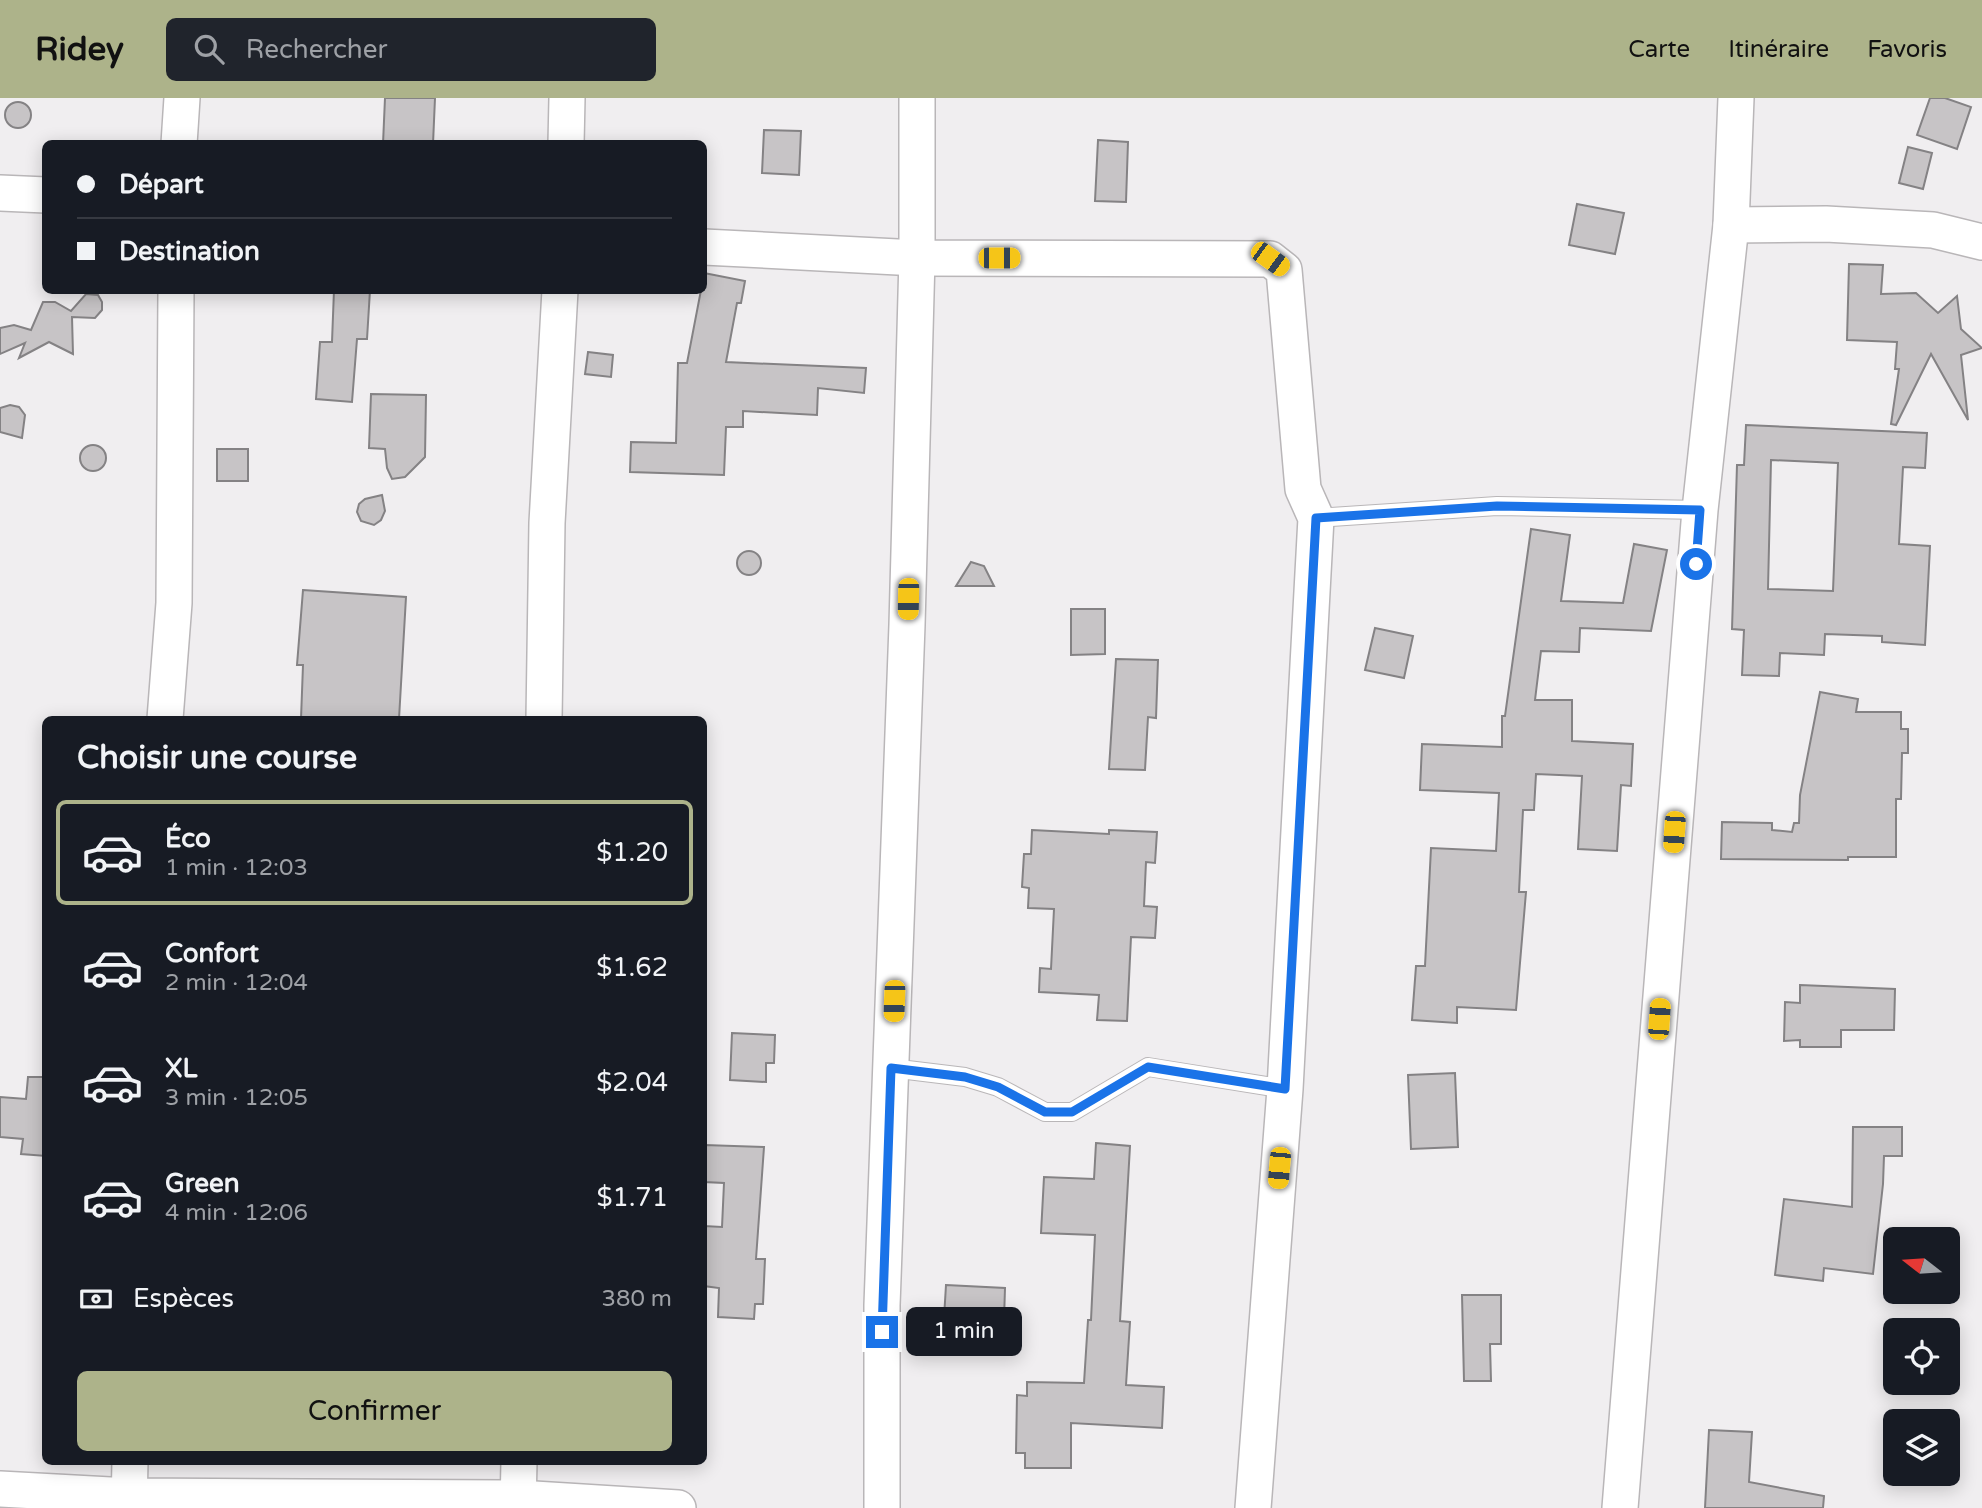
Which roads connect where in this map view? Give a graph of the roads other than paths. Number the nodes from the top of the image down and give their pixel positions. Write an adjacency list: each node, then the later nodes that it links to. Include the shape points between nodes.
1 (182, 98): 5 (street)
2 (567, 98): 6 (street)
3 (918, 98): 12 (street)
4 (1736, 98): 9 (street)
5 (179, 140)
6 (566, 140)
7 (0, 193): 8 (street)
8 (42, 195)
9 (1731, 226): 10 (street, via 1933,230); 15 (street)
10 (1982, 242)
11 (707, 247): 12 (street)
12 (917, 258): 16 (street, via 1270,259 1284,270 1303,489); 19 (street)
13 (176, 294): 17 (street, via 174,603)
14 (560, 294): 18 (street, via 547,523)
15 (1700, 510): 16 (lane, via 1497,506); 29 (street)
16 (1316, 518): 20 (street)
17 (164, 716)
18 (544, 716)
19 (891, 1068): 20 (lane, via 965,1077 998,1087 1045,1112 1072,1112 1148,1067); 27 (street, via 882,1306)
20 (1285, 1089): 28 (street)
21 (130, 1465): 24 (street)
22 (519, 1465): 25 (street)
23 (0, 1489): 24 (street)
24 (129, 1502): 25 (street)
25 (518, 1503): 26 (street)
26 (678, 1508)
27 (882, 1508)
28 (1254, 1508)
29 (1620, 1508)

